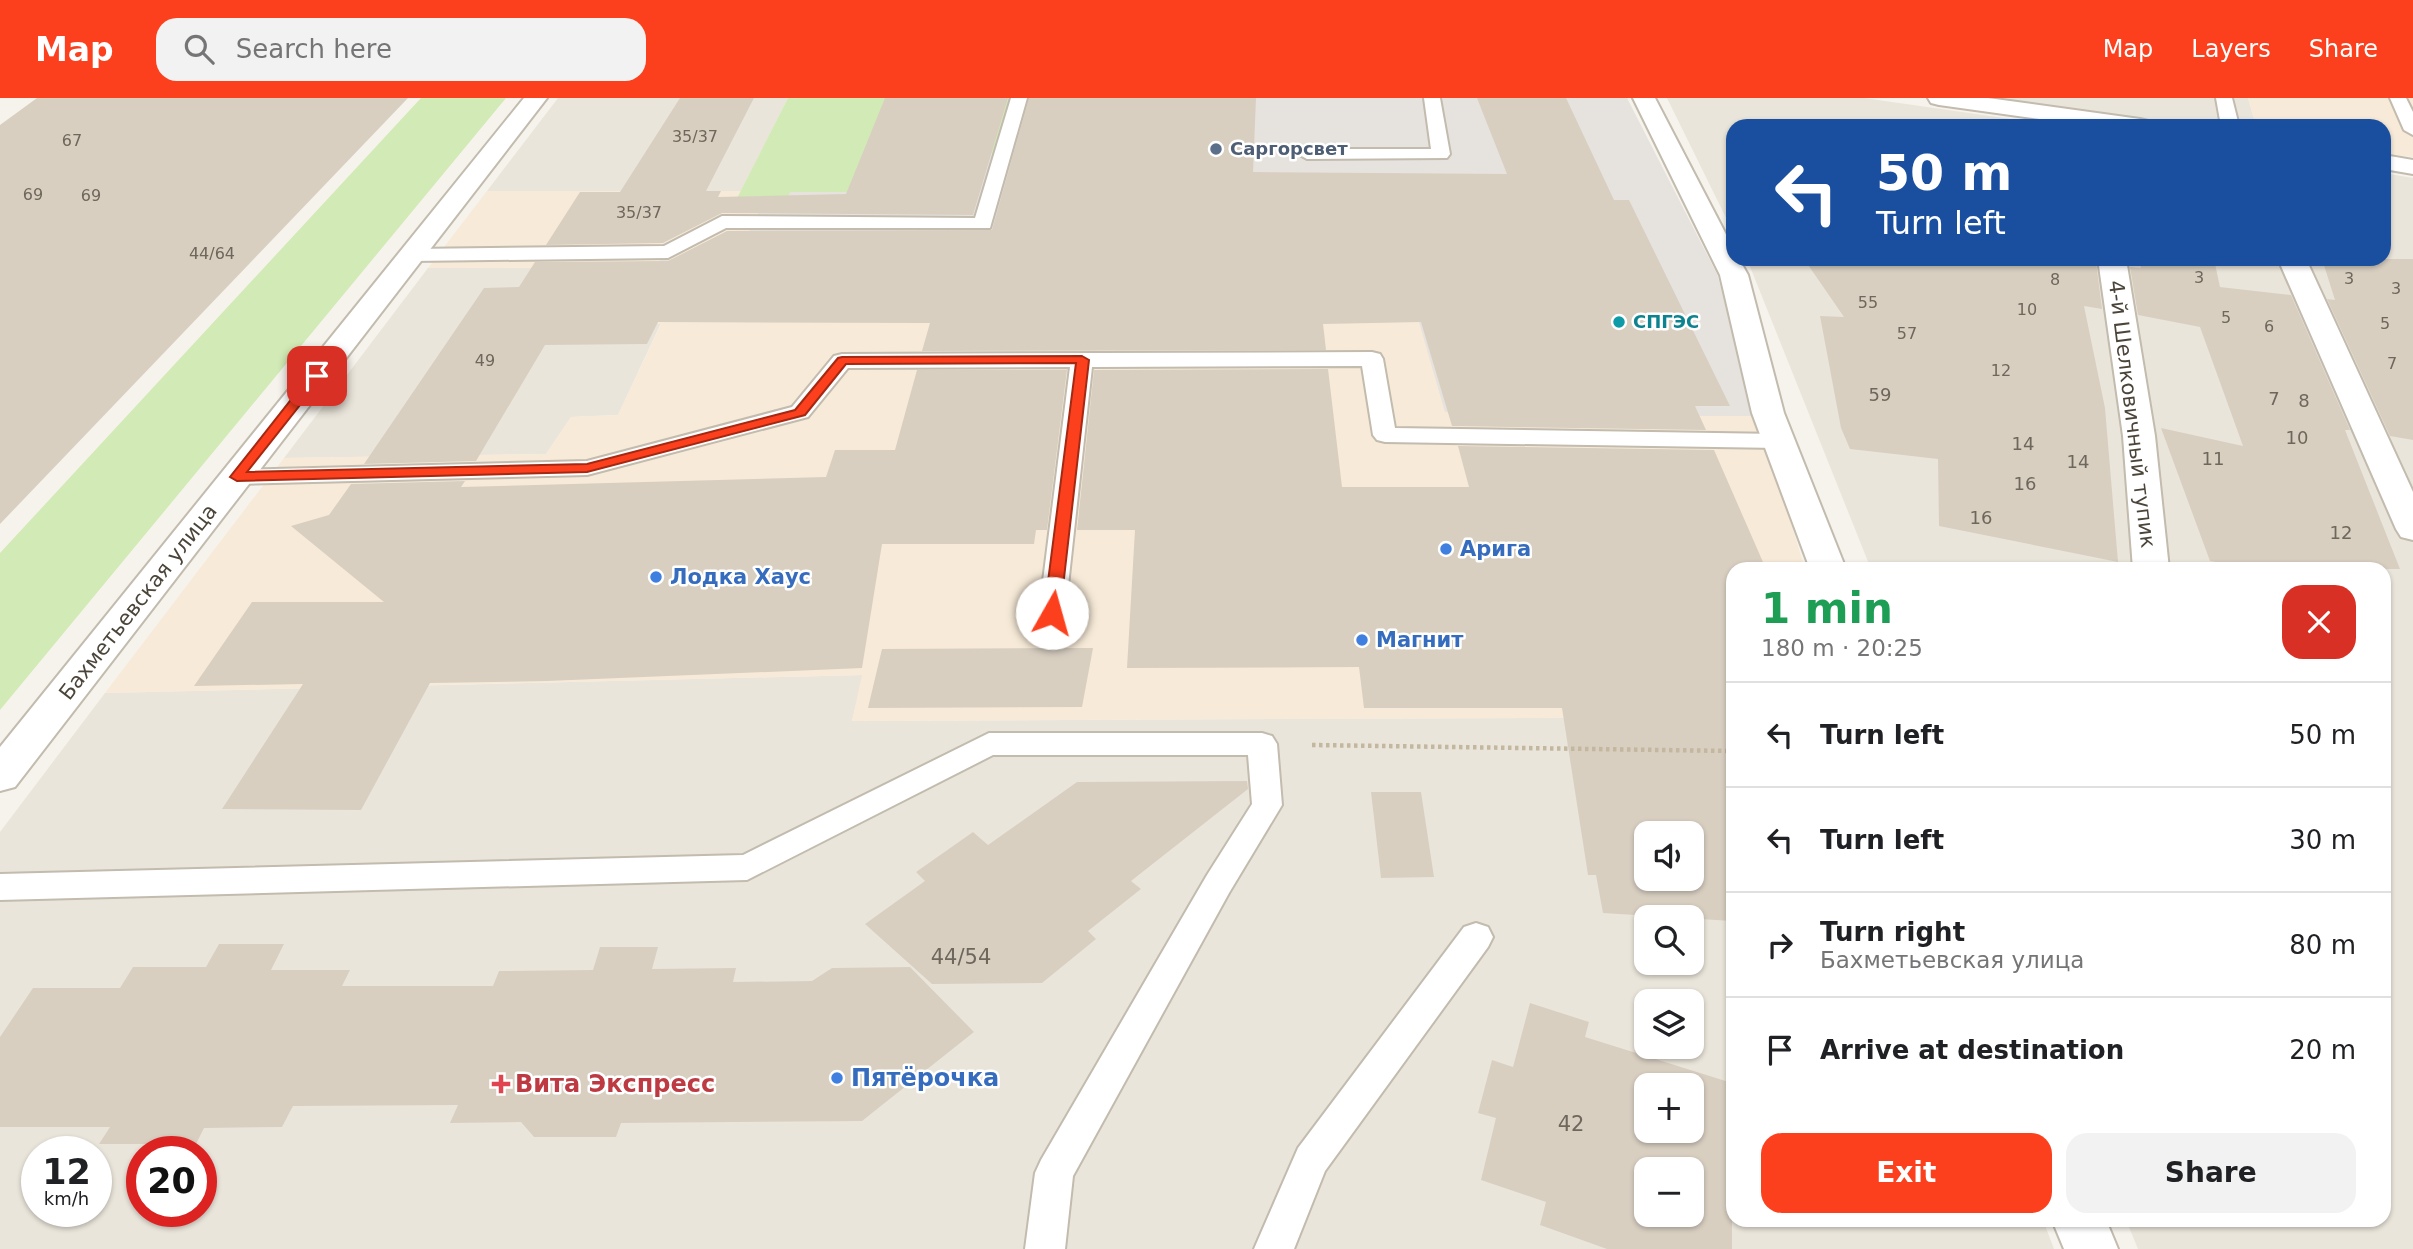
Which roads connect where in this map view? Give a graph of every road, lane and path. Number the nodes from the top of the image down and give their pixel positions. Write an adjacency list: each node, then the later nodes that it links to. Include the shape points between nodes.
1 (536, 98): 14 (street, Бахметьевская улица)
2 (1019, 98): 14 (lane, via 983,223 722,222 668,252)
3 (1432, 98): 11 (lane, via 1441,154)
4 (1644, 98): 15 (street)
5 (1939, 98): 8 (street)
6 (2224, 98): 9 (lane)
7 (2398, 98): 10 (lane)
8 (2072, 119)
9 (2228, 119)
10 (2413, 130)
11 (1307, 154)
12 (2391, 163): 13 (street)
13 (2413, 167)
14 (412, 255): 21 (street, Бахметьевская улица)
15 (1726, 259)
16 (1729, 266): 20 (street)
17 (2113, 266): 24 (street, 4-й Шелковичный тупик, via 2139,436)
18 (2295, 266): 22 (street)
19 (1082, 360): 20 (lane, via 1372,359 1385,435); 21 (lane, via 842,360 800,412 587,468); 25 (lane)
20 (1779, 441): 23 (street)
21 (237, 477): 28 (street, Бахметьевская улица)
22 (2413, 529)
23 (1825, 562)
24 (2150, 562)
25 (1052, 613)
26 (1262, 744): 27 (path); 29 (lane, via 989,744 747,867); 32 (lane, via 1267,804 1054,1173)
27 (1726, 751)
28 (0, 776)
29 (0, 887)
30 (1476, 937): 33 (lane, via 1311,1160)
31 (2082, 1227): 34 (street)
32 (1045, 1249)
33 (1275, 1249)
34 (2091, 1249)

